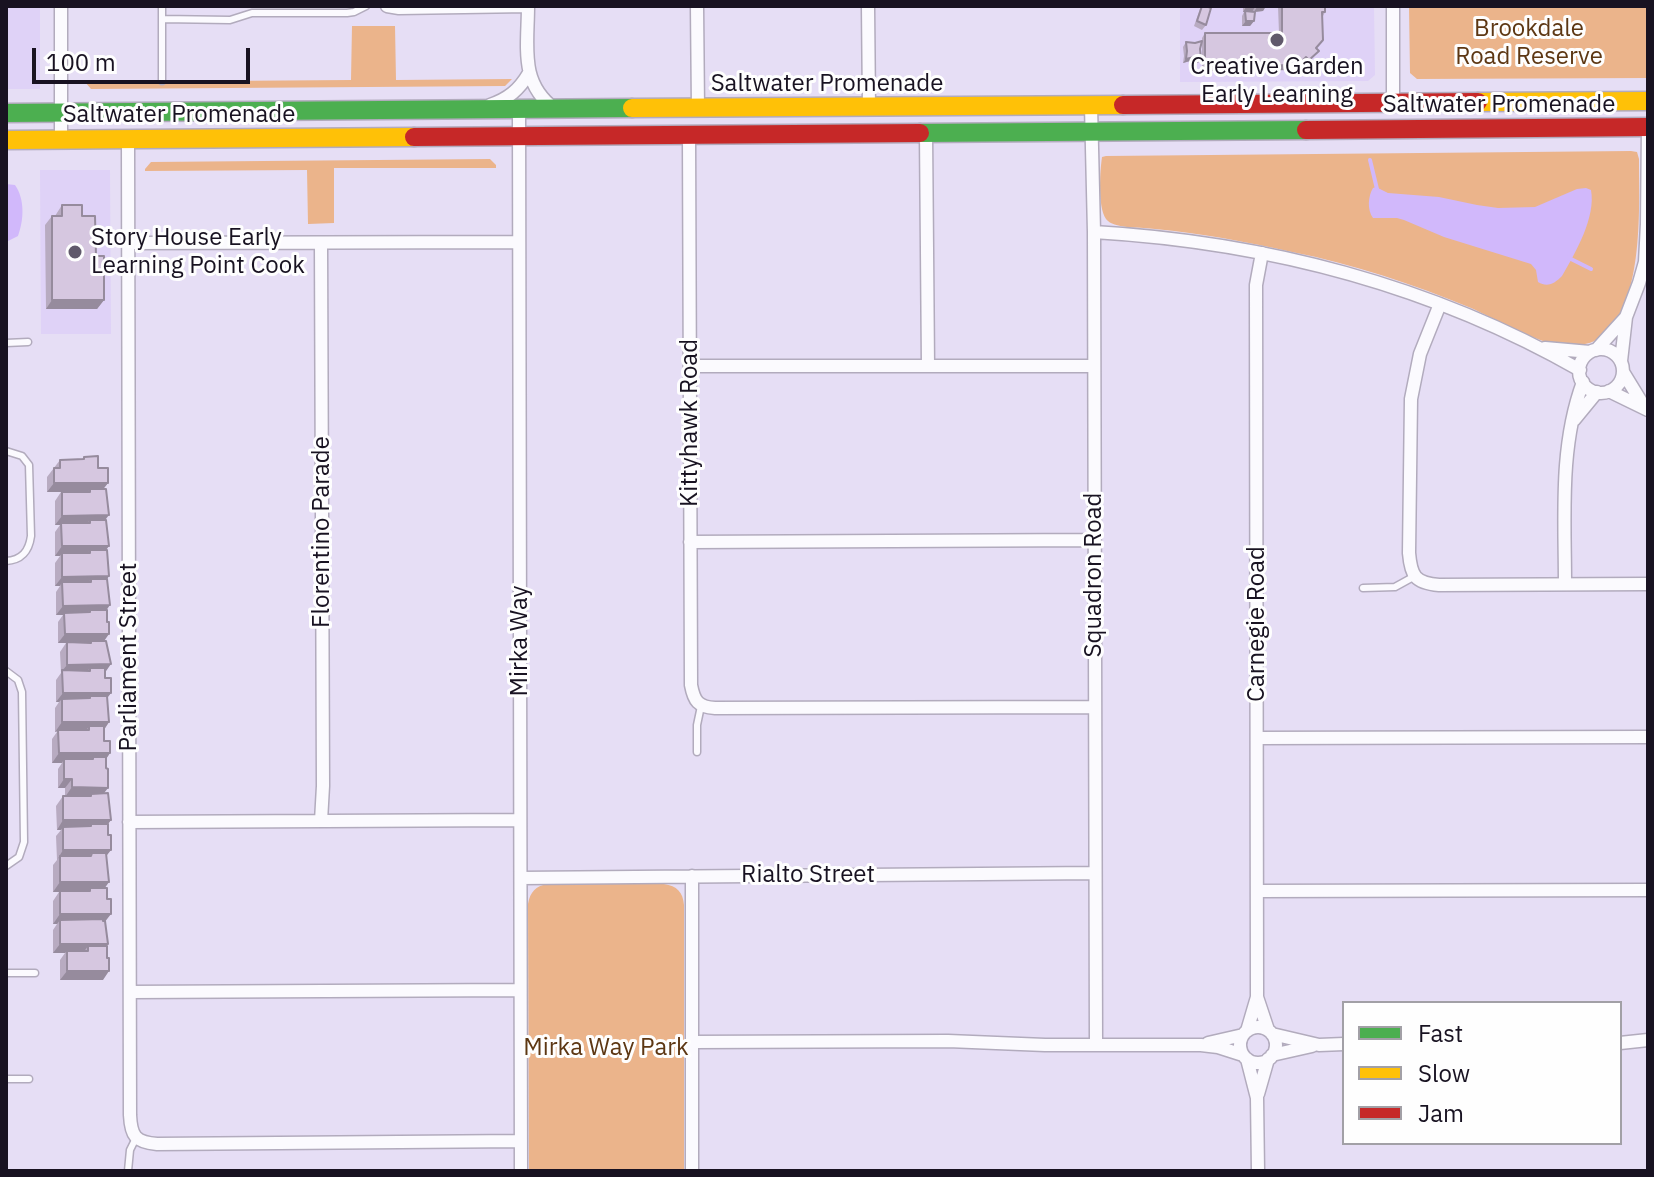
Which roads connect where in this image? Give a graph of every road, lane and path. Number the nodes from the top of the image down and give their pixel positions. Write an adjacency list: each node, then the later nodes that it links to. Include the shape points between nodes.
1 (61, 6): 21 (street)
2 (162, 6): 9 (lane)
3 (366, 6): 9 (lane, via 347,13)
4 (387, 6): 5 (street)
5 (528, 6): 10 (street)
6 (697, 6): 16 (street)
7 (868, 6): 15 (street)
8 (1393, 6): 13 (street)
9 (162, 19): 11 (lane)
10 (529, 73): 17 (street, via 511,95); 19 (street, via 540,97)
11 (162, 81)
12 (1648, 101): 13 (street, Saltwater Promenade)
13 (1393, 104): 14 (street, Saltwater Promenade); 23 (street)
14 (1091, 106): 15 (street, Saltwater Promenade); 24 (street, Squadron Road)
15 (869, 107): 16 (street, Saltwater Promenade)
16 (698, 109): 19 (street, Saltwater Promenade)
17 (476, 110): 18 (street, Saltwater Promenade); 21 (street, Saltwater Promenade)
18 (519, 110): 19 (street, Saltwater Promenade); 27 (street, Mirka Way)
19 (556, 110)
20 (6, 113): 21 (street, Saltwater Promenade)
21 (61, 113): 29 (street)
22 (1648, 127): 23 (street, Saltwater Promenade); 36 (street)
23 (1373, 130): 24 (street, Saltwater Promenade)
24 (1092, 133): 25 (street, Saltwater Promenade); 31 (street, Squadron Road)
25 (926, 134): 26 (street, Saltwater Promenade); 44 (street)
26 (689, 135): 27 (street, Saltwater Promenade); 43 (street, Kittyhawk Road)
27 (518, 137): 30 (street, Saltwater Promenade); 32 (street, Mirka Way)
28 (6, 140): 29 (street, Saltwater Promenade)
29 (61, 140): 30 (street, Saltwater Promenade)
30 (128, 140): 33 (street, Parliament Street)
31 (1094, 232): 35 (street, via 1191,240); 45 (street, Squadron Road)
32 (519, 242): 34 (street); 65 (street, Mirka Way)
33 (128, 243): 34 (street); 67 (street, Parliament Street)
34 (321, 243): 66 (street, Florentino Parade)
35 (1262, 253): 37 (street, via 1351,274); 63 (street, Carnegie Road, via 1256,285)
36 (1646, 262): 38 (street)
37 (1440, 304): 41 (street); 55 (street, via 1420,354 1411,399 1409,553)
38 (1626, 317): 42 (street); 46 (street)
39 (28, 342): 40 (lane)
40 (6, 343)
41 (1538, 347): 42 (street); 47 (street)
42 (1593, 351): 46 (street, via 1610,351); 47 (street, via 1581,363)
43 (690, 366): 44 (street); 53 (street, Kittyhawk Road)
44 (928, 366): 45 (street)
45 (1094, 366): 52 (street, Squadron Road)
46 (1622, 366): 48 (street, via 1619,383); 49 (street)
47 (1581, 376): 48 (street, via 1592,390); 50 (street)
48 (1603, 391): 49 (street); 50 (street)
49 (1646, 409)
50 (1574, 420): 56 (street, via 1565,466)
51 (6, 451): 54 (lane, via 22,456 29,465 31,536 24,554)
52 (1094, 540): 53 (street); 61 (street, Squadron Road)
53 (690, 542): 60 (street, Kittyhawk Road, via 691,685)
54 (6, 561)
55 (1415, 576): 56 (street, via 1439,585); 58 (lane, via 1395,587)
56 (1565, 584): 57 (street)
57 (1648, 584)
58 (1363, 588)
59 (6, 671): 68 (lane, via 18,680 22,692 24,827 22,853)
60 (701, 706): 61 (street); 64 (lane, Kittyhawk Road)
61 (1095, 707): 69 (street, Squadron Road)
62 (1648, 737): 63 (street)
63 (1257, 738): 73 (street, Carnegie Road)
64 (697, 752)
65 (520, 820): 66 (street); 71 (street, Mirka Way)
66 (321, 821): 67 (street)
67 (129, 822): 77 (street, Parliament Street)
68 (6, 866)
69 (1095, 873): 70 (street, Rialto Street); 85 (street, Squadron Road)
70 (692, 876): 71 (street, Rialto Street); 82 (street)
71 (521, 878): 76 (street, Mirka Way)
72 (1648, 890): 73 (street)
73 (1257, 891): 78 (street, Carnegie Road)
74 (6, 973): 75 (lane)
75 (35, 973)
76 (520, 990): 77 (street); 94 (street, Mirka Way)
77 (130, 992): 93 (street, Parliament Street, via 130,1115)
78 (1257, 997): 79 (street, Carnegie Road); 80 (street, Carnegie Road)
79 (1270, 1032): 80 (street, via 1257,1027); 87 (street); 89 (street, via 1275,1044)
80 (1245, 1033): 86 (street); 88 (street, via 1240,1045)
81 (1648, 1040): 83 (street)
82 (692, 1042): 85 (street); 97 (street)
83 (1622, 1043)
84 (1342, 1044): 87 (street)
85 (1096, 1045): 86 (street)
86 (1201, 1045): 88 (street)
87 (1319, 1045): 89 (street)
88 (1245, 1057): 89 (street, via 1256,1062); 92 (street)
89 (1270, 1057): 92 (street)
90 (6, 1079): 91 (lane)
91 (29, 1079)
92 (1257, 1098): 98 (street)
93 (136, 1138): 94 (street, via 157,1144); 95 (lane, Parliament Street)
94 (521, 1141): 96 (street, Mirka Way)
95 (128, 1171)
96 (521, 1171)
97 (692, 1171)
98 (1258, 1171)

